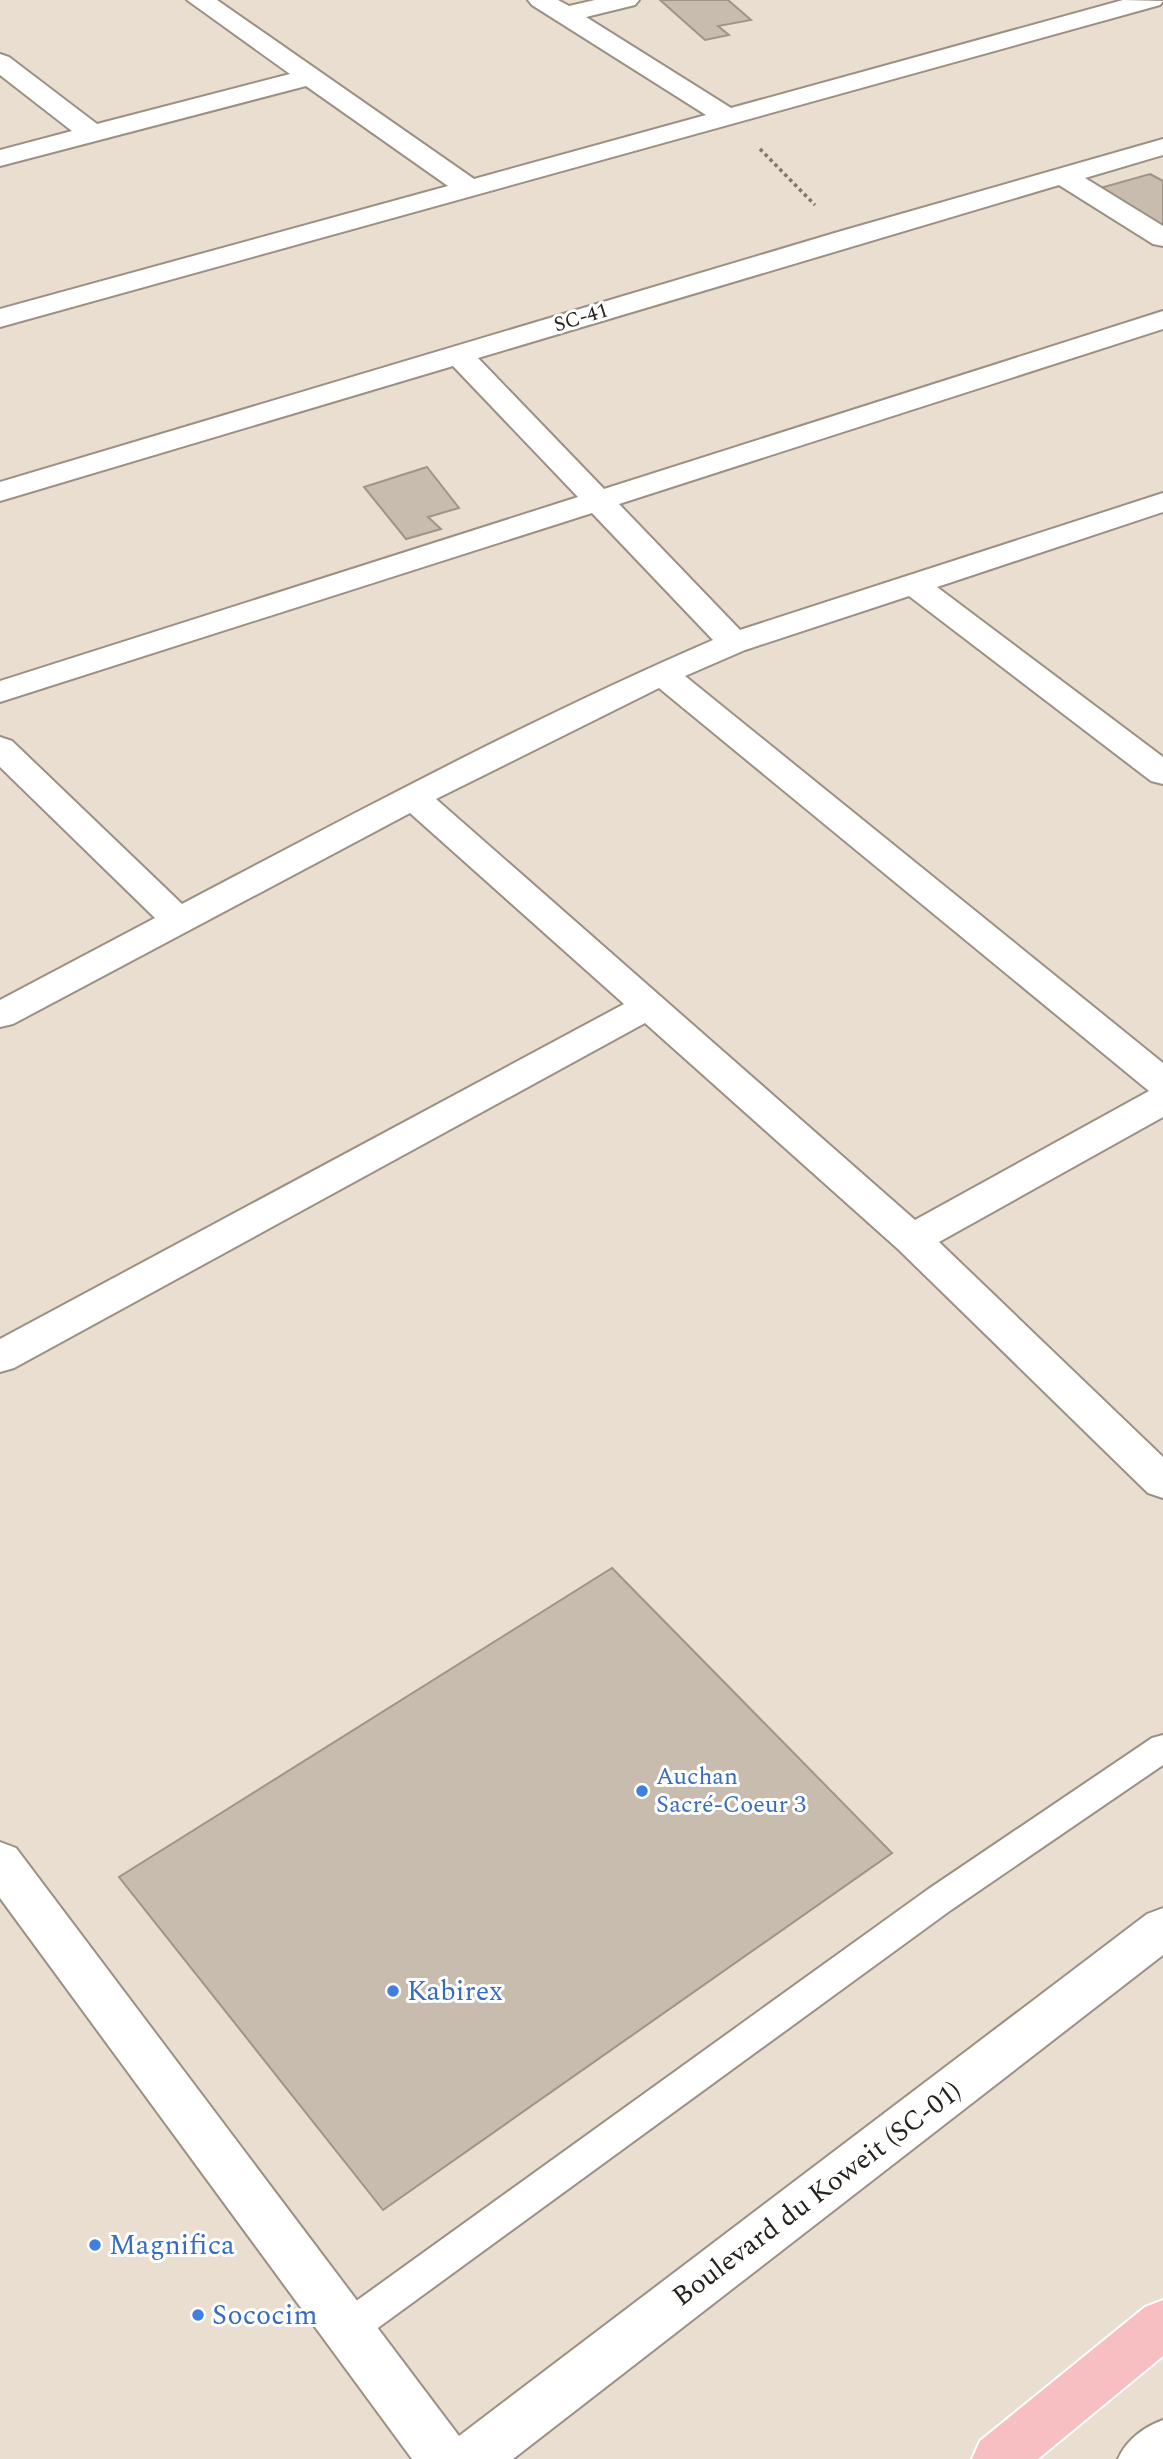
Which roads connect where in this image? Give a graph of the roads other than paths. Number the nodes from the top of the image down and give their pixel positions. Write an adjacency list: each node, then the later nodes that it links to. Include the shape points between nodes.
1 (200, 0): 7 (street)
2 (541, 0): 5 (street)
3 (626, 0): 5 (street)
4 (1151, 0): 8 (street)
5 (565, 16): 8 (street)
6 (0, 62): 9 (street)
7 (310, 77): 9 (street); 13 (street)
8 (728, 117): 13 (street)
9 (93, 134): 11 (street)
10 (1163, 147): 12 (street, SC-41)
11 (0, 158)
12 (1063, 176): 14 (street); 17 (street, SC-41)
13 (469, 188): 15 (street)
14 (1163, 239)
15 (0, 318)
16 (1163, 320): 19 (street)
17 (459, 355): 18 (street, SC-41); 19 (street)
18 (0, 492)
19 (596, 499): 22 (street); 24 (street)
20 (1159, 507): 21 (street)
21 (913, 584): 22 (street); 26 (street)
22 (734, 643): 23 (street)
23 (662, 674): 27 (street); 31 (street)
24 (0, 692)
25 (0, 748): 28 (street)
26 (1163, 773)
27 (413, 797): 28 (street); 29 (street)
28 (177, 919): 30 (street)
29 (648, 1006): 33 (street); 34 (street)
30 (0, 1015)
31 (1163, 1083)
32 (1163, 1100): 33 (street)
33 (912, 1240): 35 (street)
34 (0, 1357)
35 (1157, 1466)
36 (1163, 1748): 40 (lane, via 939,1900)
37 (0, 1862): 40 (street)
38 (1163, 1928): 43 (street, Boulevard du Koweit (SC-01))
39 (1163, 2324): 44 (main road)
40 (347, 2329): 42 (street)
41 (1163, 2438): 45 (lane)
42 (444, 2459)
43 (471, 2459)
44 (998, 2459)
45 (1137, 2459)

